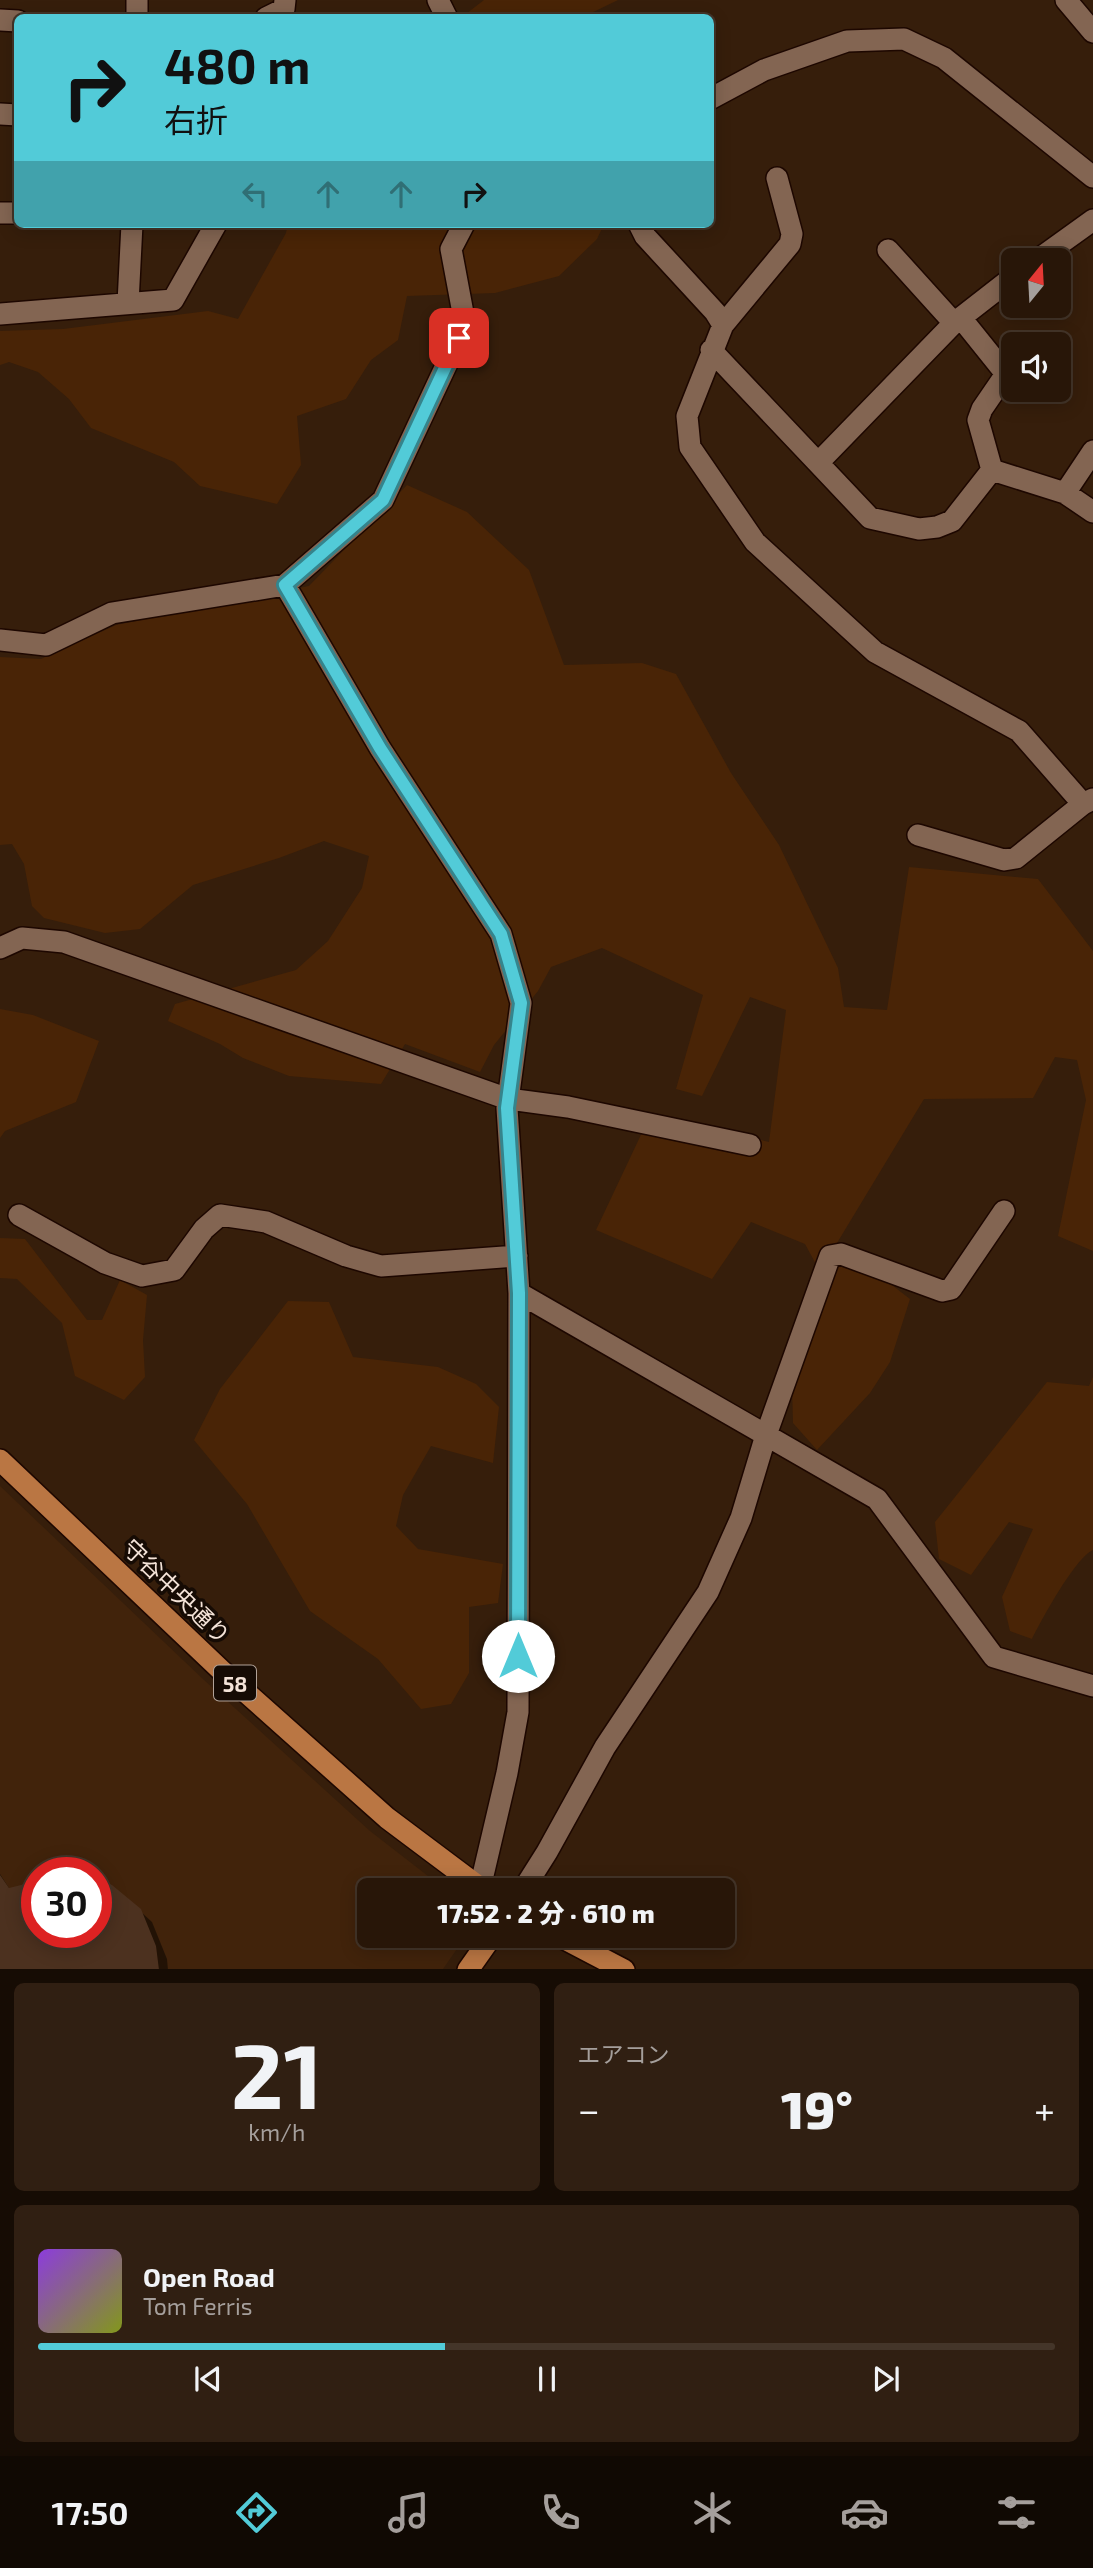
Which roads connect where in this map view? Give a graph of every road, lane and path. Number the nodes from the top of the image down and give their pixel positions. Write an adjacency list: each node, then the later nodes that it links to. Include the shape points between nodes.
1 (285, 0): 3 (street, via 284,9)
2 (1066, 0): 4 (street)
3 (275, 14)
4 (1093, 32)
5 (714, 97): 6 (street, via 764,70 847,41 904,39 944,58)
6 (1093, 177)
7 (777, 178): 19 (street, via 792,234 790,244)
8 (1093, 220): 13 (street)
9 (132, 228): 16 (street)
10 (214, 228): 16 (street, via 173,300)
11 (462, 228): 26 (street, via 452,249 463,313 459,338 383,500)
12 (641, 228): 19 (street)
13 (1054, 248)
14 (888, 250): 18 (street)
15 (1001, 286): 18 (street)
16 (128, 303): 17 (street)
17 (0, 314)
18 (957, 321): 22 (street); 23 (street, via 1006,374 978,420)
19 (723, 325): 20 (street)
20 (711, 350): 22 (street); 28 (street, via 687,416 690,447 755,542 875,652 1018,731)
21 (1093, 452): 24 (street)
22 (818, 463): 23 (street, via 870,518 919,529 951,521)
23 (992, 470): 24 (street)
24 (1065, 493): 25 (street)
25 (1093, 512)
26 (285, 585): 27 (street, via 112,613 46,645); 31 (street, via 380,748 501,934 521,1003)
27 (0, 640)
28 (1088, 802): 29 (street, via 1016,859 1004,860)
29 (918, 835)
30 (0, 948): 31 (street, via 22,938 64,942)
31 (508, 1099): 32 (street); 35 (street)
32 (750, 1145)
33 (1004, 1211): 37 (street, via 951,1289 942,1291 841,1254 830,1256)
34 (19, 1215): 35 (street, via 105,1263 142,1276 174,1270 220,1215 266,1222 381,1266)
35 (517, 1256): 36 (street)
36 (519, 1293): 37 (street); 41 (street, via 518,1712)
37 (766, 1436): 39 (street, via 877,1499 994,1657); 42 (street, via 741,1518 708,1592 605,1747)
38 (0, 1460): 40 (main road, 守谷中央通り / 58, via 222,1671 387,1818)
39 (1093, 1686)
40 (467, 1878)
41 (484, 1878)
42 (531, 1878)
43 (483, 1948): 45 (main road)
44 (583, 1948): 46 (main road)
45 (468, 1969)
46 (624, 1969)

